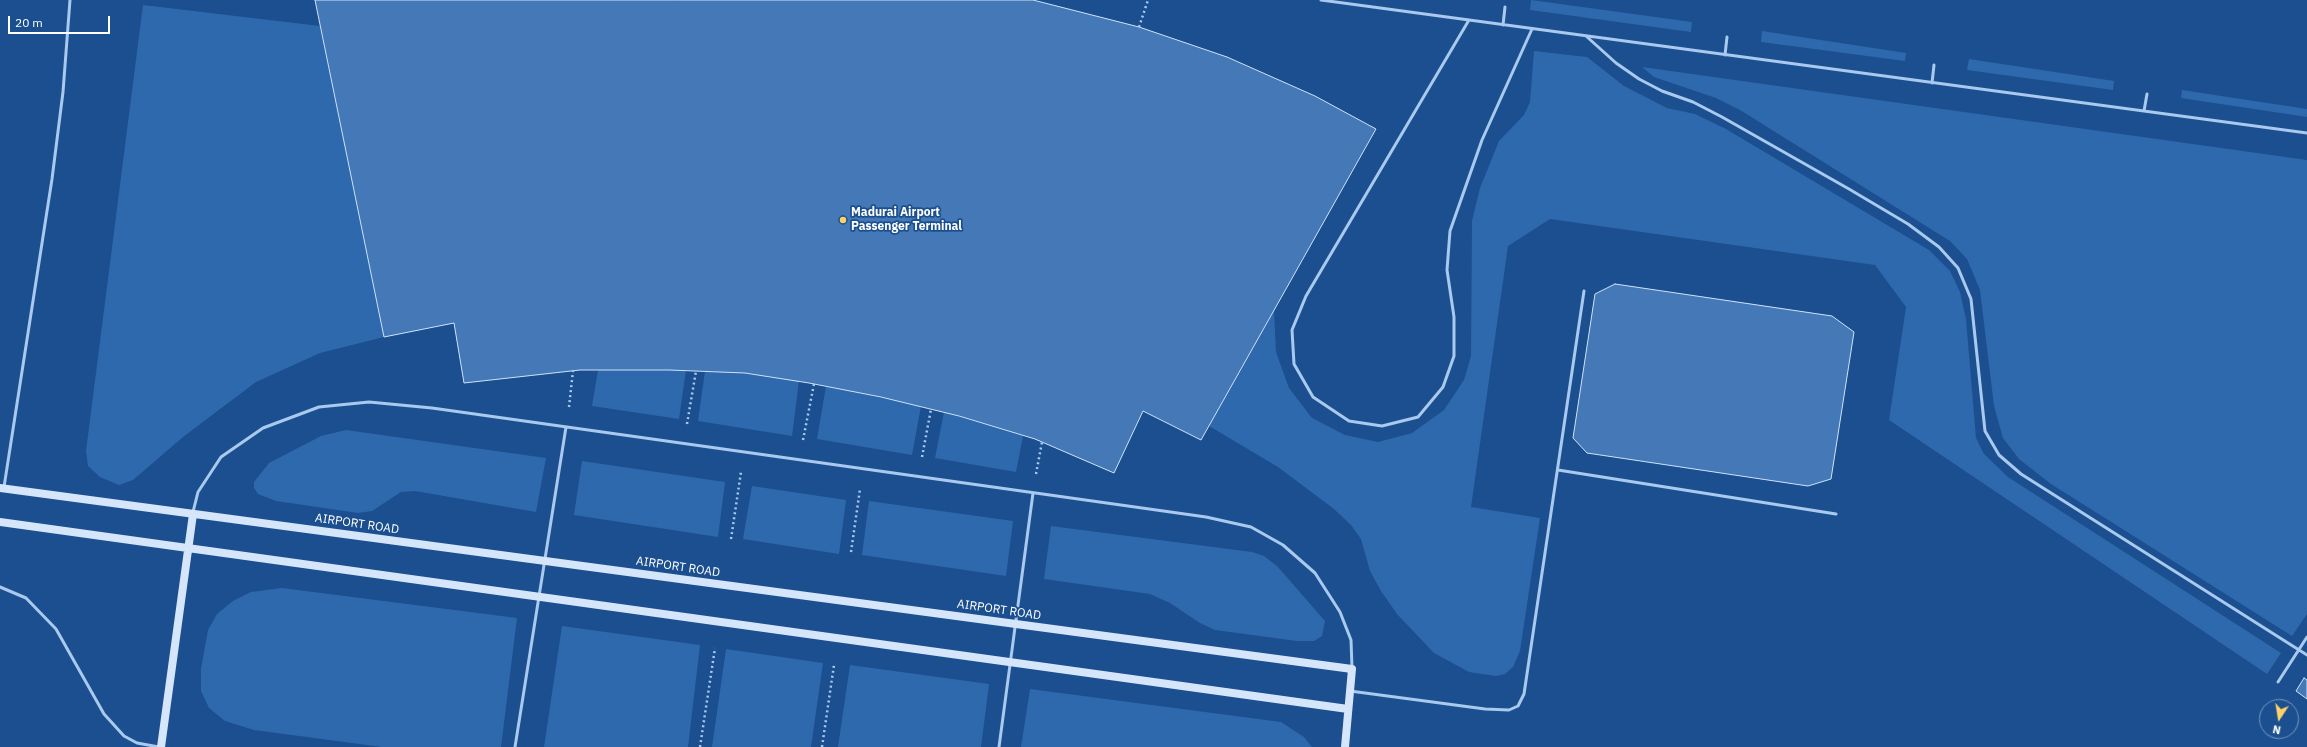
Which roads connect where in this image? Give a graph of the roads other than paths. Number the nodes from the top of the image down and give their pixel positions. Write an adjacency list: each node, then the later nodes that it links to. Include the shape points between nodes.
1 (70, 0): 18 (lane, via 63,92 53,172)
2 (1320, 0): 4 (lane)
3 (1505, 7): 5 (lane)
4 (1469, 20): 5 (lane); 6 (lane, via 1306,296 1292,330 1294,364 1313,397 1350,421 1382,426 1418,417 1443,387 1454,356 1454,317 1447,270 1450,231 1482,140)
5 (1503, 25): 6 (lane)
6 (1532, 29): 7 (lane)
7 (1586, 36): 9 (lane); 29 (lane, via 1616,63 1639,79 1722,117 1850,189 1908,224 1939,247 1958,268 1970,299 1986,431 1999,455 2020,474)
8 (1727, 37): 9 (lane)
9 (1725, 55): 11 (lane)
10 (1934, 66): 11 (lane)
11 (1932, 83): 13 (lane)
12 (2147, 94): 13 (lane)
13 (2144, 111): 14 (lane)
14 (2307, 133)
15 (1584, 291): 17 (lane)
16 (566, 427): 19 (lane); 20 (lane, via 369,402 319,407 263,428 221,457 198,492); 24 (lane)
17 (1558, 470): 21 (lane); 34 (lane, via 1524,694 1518,706 1509,710 1485,709)
18 (2, 489): 20 (main road, AIRPORT ROAD)
19 (1033, 493): 27 (lane); 32 (lane, via 1206,517 1251,527 1283,545 1315,573 1340,612 1351,640)
20 (193, 514): 23 (main road); 24 (main road, AIRPORT ROAD)
21 (1836, 514)
22 (0, 522): 23 (main road)
23 (188, 548): 26 (main road); 36 (main road)
24 (545, 561): 26 (lane); 27 (main road, AIRPORT ROAD)
25 (0, 587): 36 (lane, via 26,598 56,629 104,714 124,736 137,743)
26 (539, 597): 31 (main road); 37 (lane)
27 (1016, 624): 31 (lane); 32 (main road, AIRPORT ROAD)
28 (2307, 637): 29 (lane)
29 (2298, 650): 30 (lane); 33 (lane)
30 (2307, 655)
31 (1012, 662): 35 (main road); 38 (lane)
32 (1352, 669): 34 (main road)
33 (2278, 682)
34 (1350, 691): 35 (main road)
35 (1348, 709): 39 (main road)
36 (160, 747)
37 (515, 747)
38 (999, 747)
39 (1345, 747)

